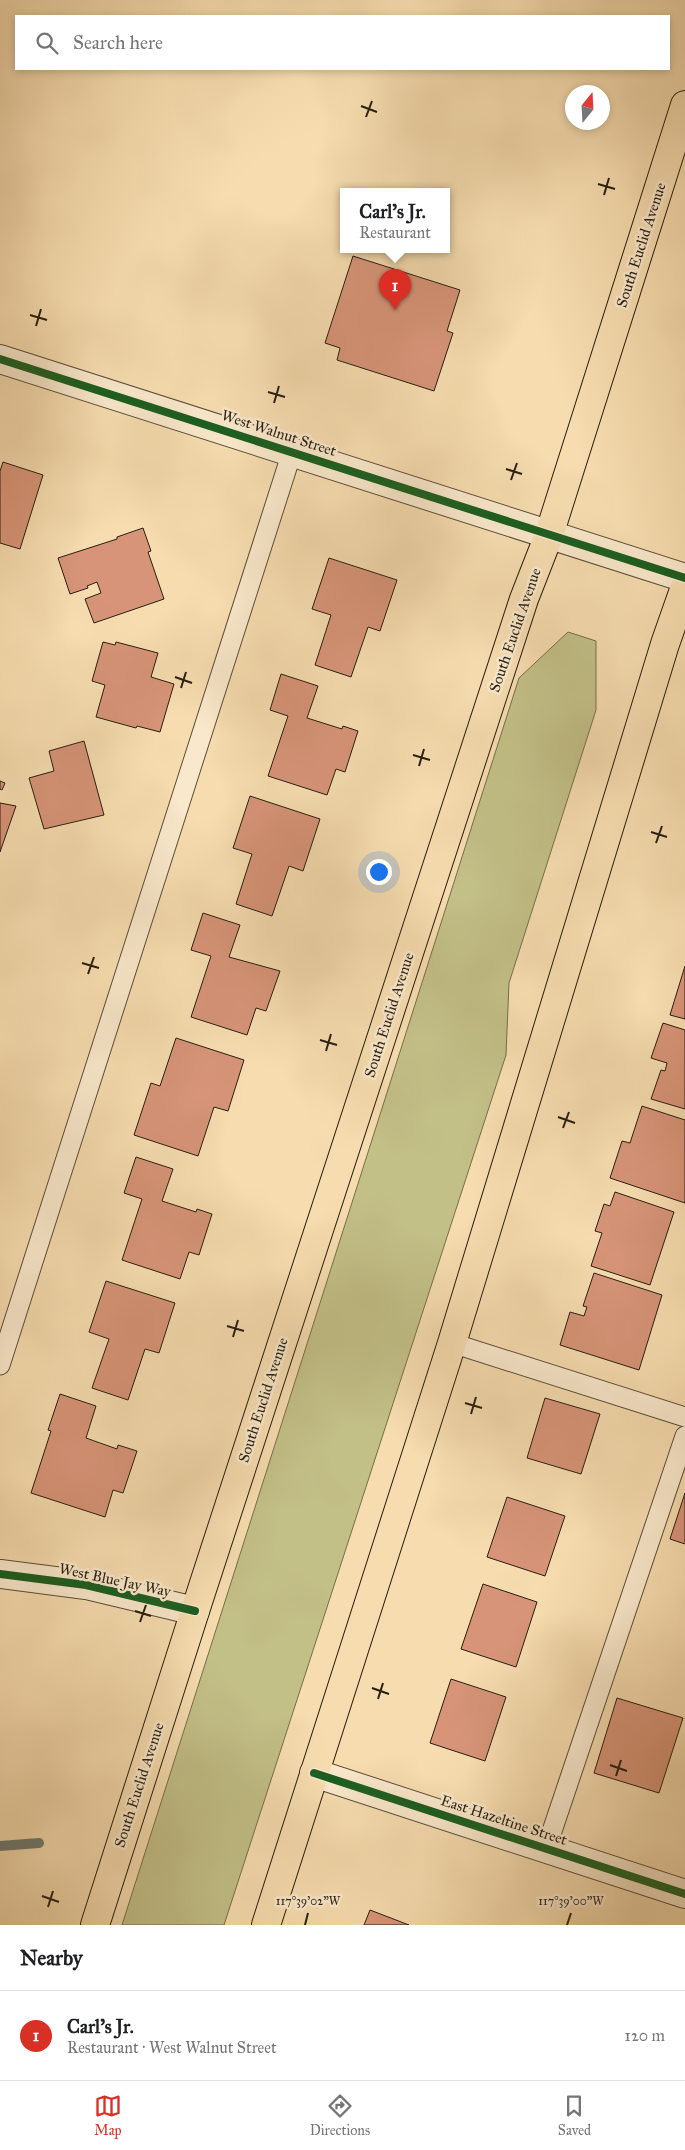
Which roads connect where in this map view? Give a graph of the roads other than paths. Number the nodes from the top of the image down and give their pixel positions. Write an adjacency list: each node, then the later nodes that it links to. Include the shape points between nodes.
1 (685, 105): 4 (main road, South Euclid Avenue)
2 (0, 358): 3 (street, West Walnut Street)
3 (292, 452): 4 (street, West Walnut Street); 8 (lane)
4 (549, 535): 5 (street, West Walnut Street); 12 (main road, South Euclid Avenue, via 524,599)
5 (685, 578)
6 (685, 587): 7 (main road)
7 (452, 1343): 9 (lane); 13 (main road)
8 (0, 1365)
9 (685, 1417)
10 (685, 1436): 14 (lane)
11 (0, 1574): 12 (street, West Blue Jay Way, via 86,1585)
12 (195, 1611): 16 (main road, South Euclid Avenue)
13 (314, 1773): 14 (street, East Hazeltine Street); 17 (main road)
14 (546, 1849): 15 (street, East Hazeltine Street)
15 (685, 1894)
16 (95, 1925)
17 (266, 1925)

